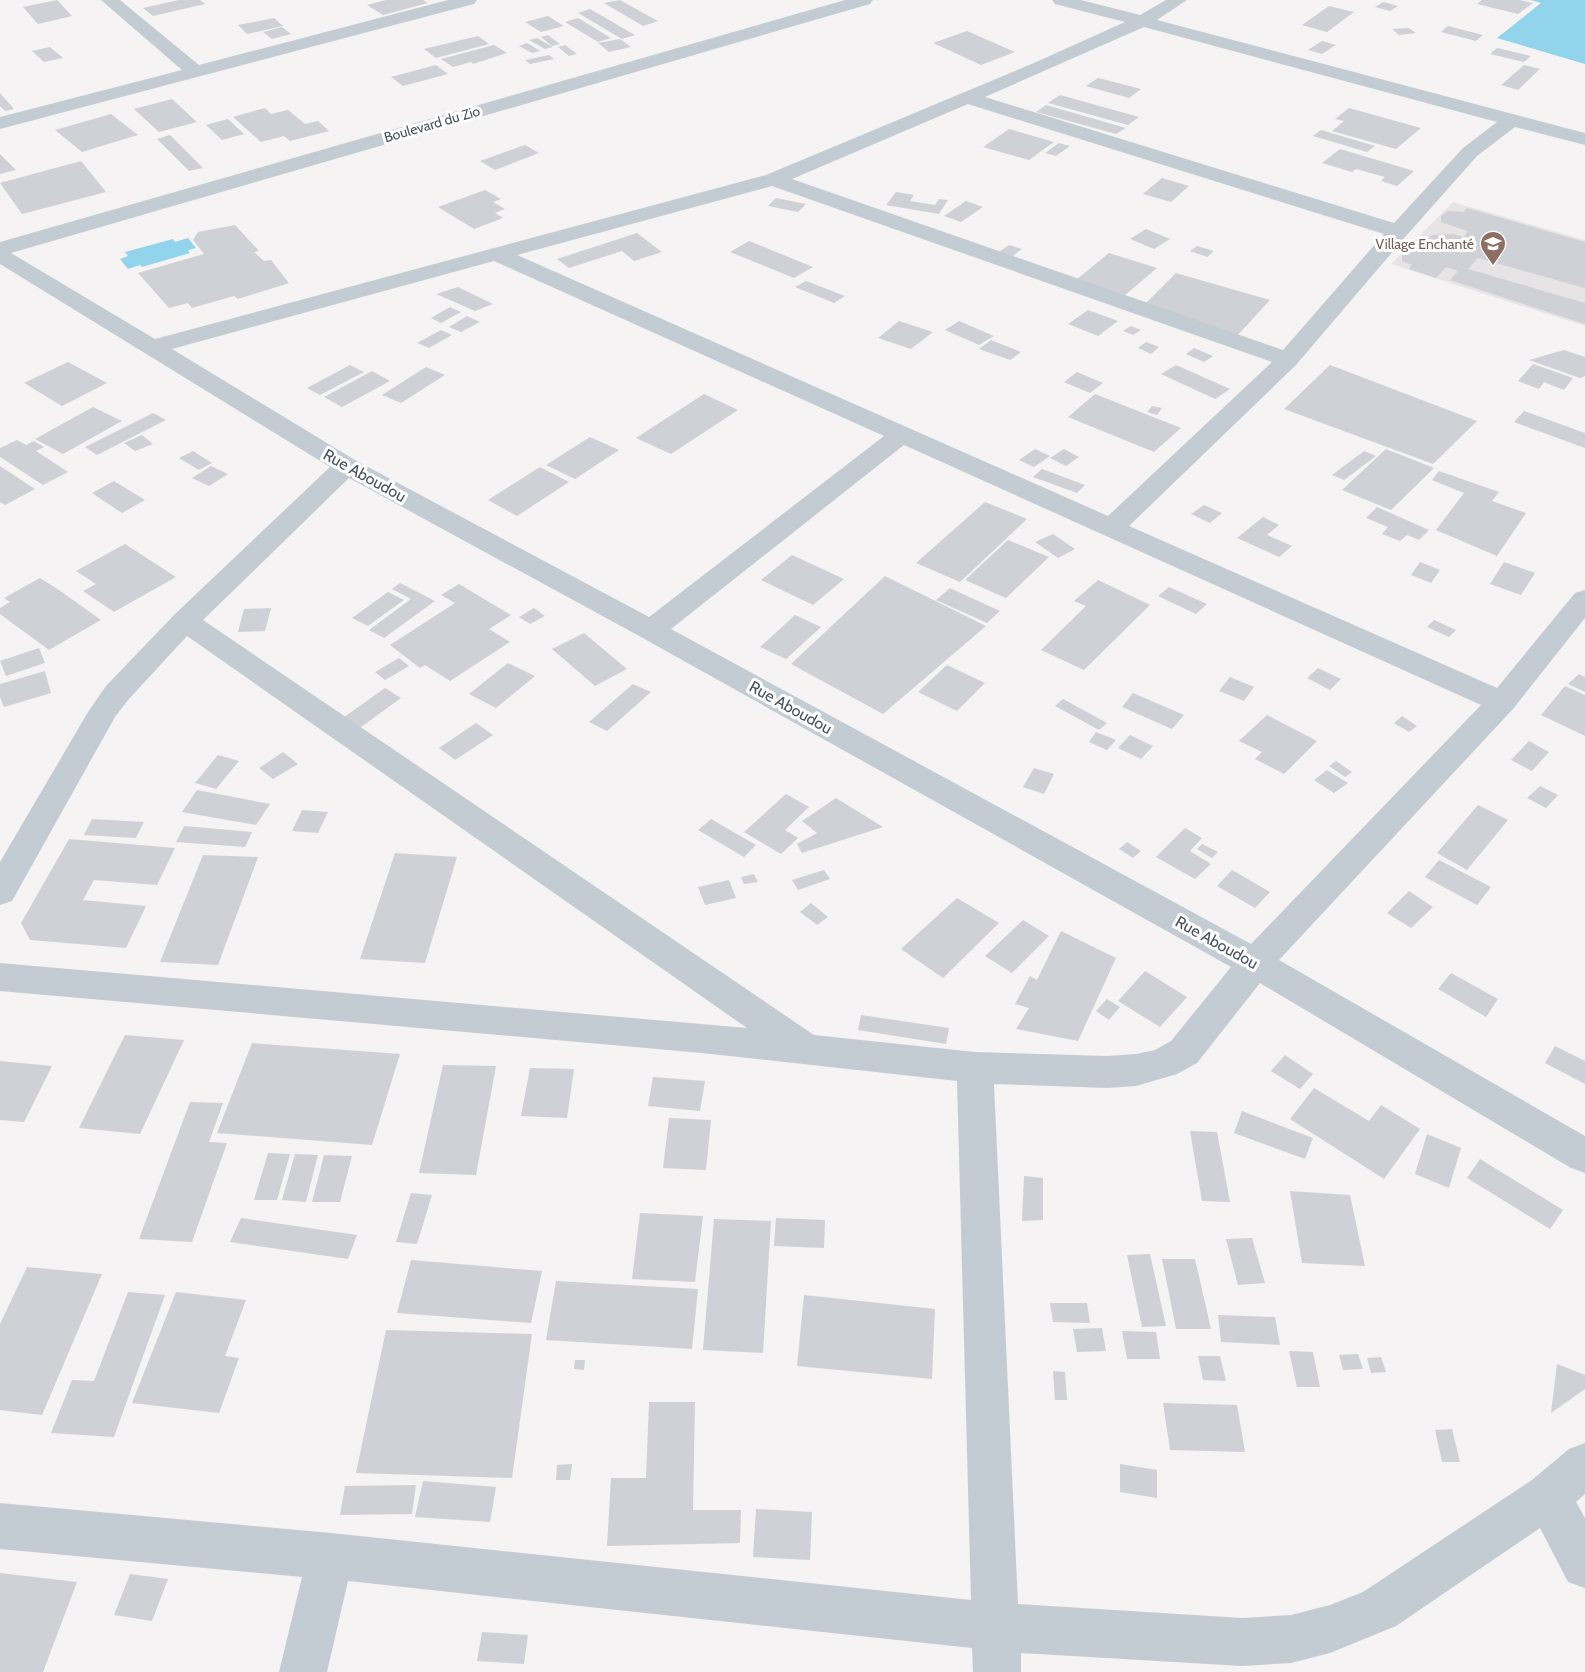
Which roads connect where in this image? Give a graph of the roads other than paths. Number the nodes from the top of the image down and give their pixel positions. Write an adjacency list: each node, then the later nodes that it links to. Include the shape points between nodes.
1 (110, 0): 7 (street)
2 (468, 0): 7 (street)
3 (864, 0): 14 (street, Boulevard du Zio)
4 (1061, 0): 6 (street)
5 (1178, 0): 6 (street)
6 (1141, 22): 8 (street); 9 (street)
7 (196, 72): 10 (street)
8 (967, 98): 12 (street); 13 (street)
9 (1513, 119): 11 (street); 13 (street, via 1470,152)
10 (0, 123)
11 (1585, 139)
12 (772, 178): 16 (street); 18 (street)
13 (1398, 231): 18 (street)
14 (0, 249)
15 (0, 255): 17 (street, Rue Aboudou)
16 (498, 255): 17 (street); 19 (street)
17 (150, 348): 20 (street, Rue Aboudou)
18 (1288, 360): 21 (street)
19 (900, 436): 21 (street); 24 (street)
20 (346, 466): 23 (street); 24 (street, Rue Aboudou)
21 (1112, 527): 25 (street)
22 (1585, 599): 25 (street)
23 (185, 621): 26 (street, via 104,712); 29 (street)
24 (651, 630): 27 (street, Rue Aboudou)
25 (1502, 702): 27 (street)
26 (0, 892)
27 (1255, 963): 30 (street, via 1184,1052 1164,1063 1107,1072); 31 (street, Rue Aboudou)
28 (0, 977): 29 (street)
29 (807, 1050): 30 (street)
30 (975, 1068): 37 (street)
31 (1585, 1156)
32 (1585, 1465): 33 (street)
33 (1548, 1496): 36 (street); 37 (street, via 1378,1609 1330,1629 1291,1639)
34 (0, 1526): 35 (street)
35 (331, 1556): 37 (street); 38 (street)
36 (1585, 1565)
37 (996, 1650)
38 (303, 1672)

